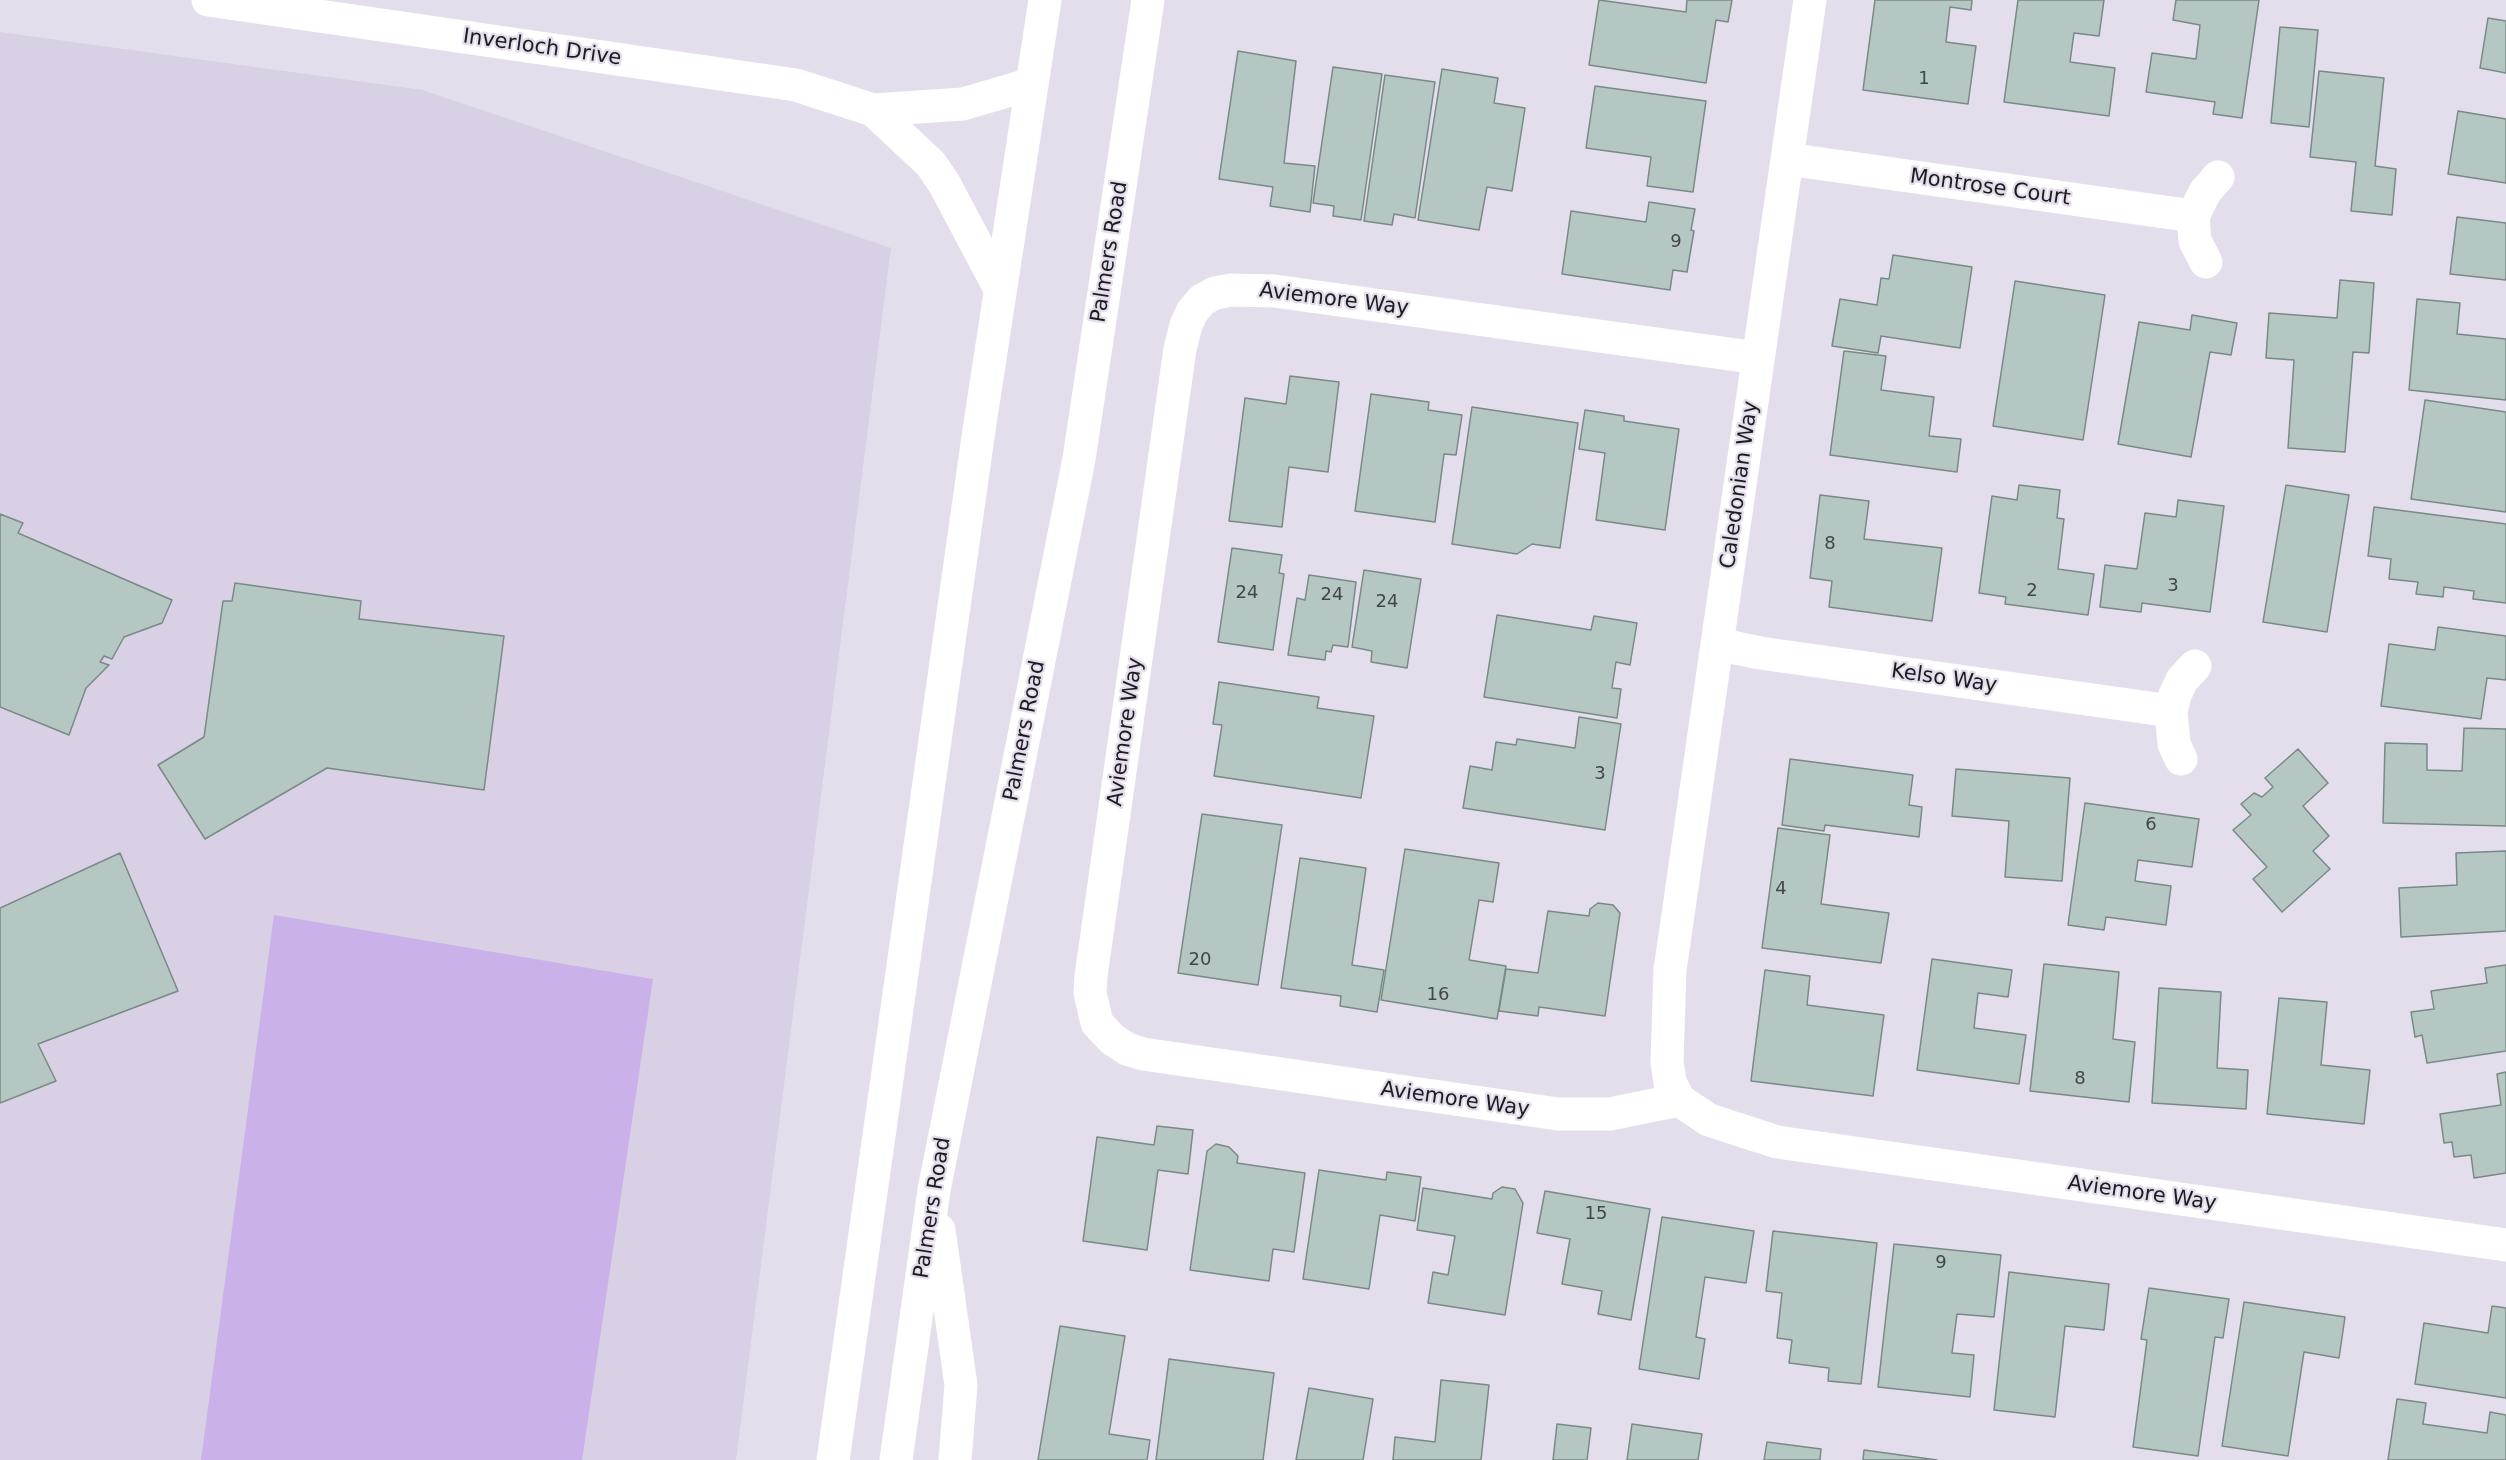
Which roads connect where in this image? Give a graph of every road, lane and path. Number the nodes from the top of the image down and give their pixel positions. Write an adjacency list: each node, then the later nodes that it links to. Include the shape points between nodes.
1 (207, 0): 6 (street, Inverloch Drive, via 796,85)
2 (1045, 0): 5 (street)
3 (1148, 0): 18 (street, Palmers Road, via 1079,459)
4 (1810, 0): 7 (street, Caledonian Way)
5 (1031, 84): 6 (street, Inverloch Drive, via 963,104); 11 (street)
6 (873, 110): 11 (street, Inverloch Drive, via 931,165)
7 (1786, 159): 9 (street, Montrose Court); 12 (street, Caledonian Way)
8 (2218, 177): 9 (street)
9 (2193, 216): 10 (street, via 2195,241)
10 (2206, 262)
11 (1000, 289): 20 (street)
12 (1758, 358): 13 (street, Caledonian Way); 17 (street, Aviemore Way, via 1274,291 1231,290 1202,300 1186,325 1180,349 1091,976 1090,993 1098,1023 1112,1039 1143,1054 1558,1114 1610,1114)
13 (1717, 644): 15 (street, Kelso Way); 17 (street, Caledonian Way, via 1670,970 1648,1051 1650,1094)
14 (2195, 666): 15 (street, via 2182,680)
15 (2171, 711): 16 (street, via 2174,744)
16 (2181, 759)
17 (1667, 1102): 19 (street, Aviemore Way, via 1777,1142)
18 (934, 1190): 21 (street, Palmers Road); 22 (street, via 961,1385)
19 (2506, 1245)
20 (833, 1460)
21 (896, 1460)
22 (955, 1460)

